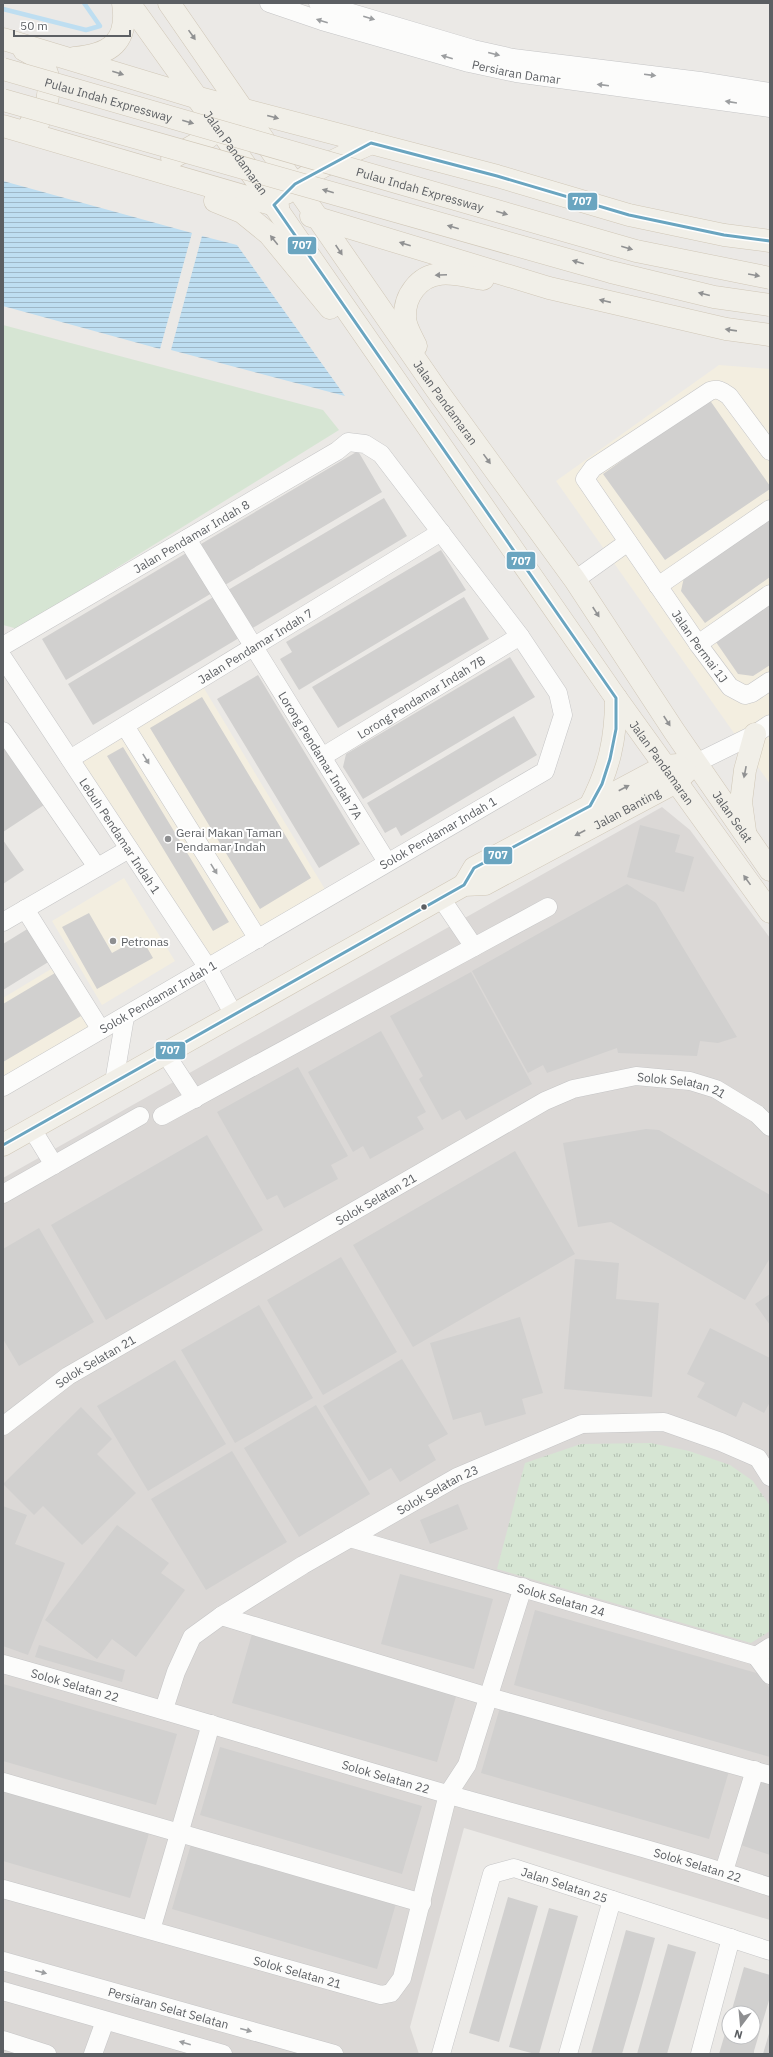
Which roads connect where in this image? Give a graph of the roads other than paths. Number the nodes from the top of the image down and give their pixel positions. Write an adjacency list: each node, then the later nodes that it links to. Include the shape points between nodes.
1 (123, 3): 7 (main road, via 120,36 108,50 94,56)
2 (129, 3): 10 (main road, Jalan Pandamaran)
3 (169, 3): 13 (main road, Jalan Pandamaran, one-way to 13)
4 (269, 3): 12 (street, Persiaran Damar, one-way to 4, via 469,63 322,21)
5 (318, 3): 9 (street, Persiaran Damar, one-way to 9, via 473,49 513,58)
6 (3, 40): 7 (main road); 14 (main road, via 37,56 47,69 49,93 48,104 40,120 28,124)
7 (67, 58): 10 (main road, one-way to 10)
8 (3, 69): 24 (main road, Pulau Indah Expressway, one-way to 24, bridge, via 636,251)
9 (770, 92)
10 (195, 97): 13 (main road); 16 (main road, Jalan Pandamaran)
11 (3, 100): 26 (main road, one-way to 11, bridge, via 714,297 611,272)
12 (770, 108)
13 (243, 109): 16 (main road); 17 (main road, one-way to 17); 20 (main road, Jalan Pandamaran)
14 (3, 119)
15 (3, 126): 18 (main road)
16 (218, 129): 19 (main road); 21 (main road, Jalan Pandamaran)
17 (371, 143): 20 (main road); 23 (main road, via 497,176 629,216 724,235)
18 (64, 145): 19 (main road); 28 (main road, one-way to 18, via 309,284 269,234 242,212)
19 (151, 170): 21 (main road)
20 (295, 184): 21 (main road); 22 (main road, Jalan Pandamaran)
21 (274, 205): 22 (main road); 28 (main road, Jalan Pandamaran)
22 (317, 218): 25 (main road, one-way to 22); 29 (main road, Jalan Pandamaran, one-way to 29)
23 (770, 241)
24 (770, 278)
25 (549, 288): 27 (main road, one-way to 25, via 726,329); 29 (main road, one-way to 29, via 440,273 426,277 417,284 411,293 405,317)
26 (770, 305)
27 (770, 335)
28 (391, 376): 46 (main road, Jalan Pandamaran)
29 (436, 389): 37 (main road, Jalan Pandamaran, one-way to 37)
30 (764, 431): 31 (street); 36 (street, Jalan Permai 1J, via 729,396 715,389 593,468 585,479)
31 (770, 451)
32 (381, 454): 34 (street, Solok Pendamar Indah 1); 35 (street, Jalan Pendamar Indah 8, via 365,444 348,442 337,451)
33 (770, 509): 38 (street)
34 (441, 532): 40 (street, Solok Pendamar Indah 1); 43 (street, Jalan Pendamar Indah 7)
35 (187, 538): 42 (street, Jalan Pendamar Indah 8); 43 (street, Lorong Pendamar Indah 7A)
36 (628, 542): 37 (street); 38 (street, Jalan Permai 1J)
37 (575, 580): 52 (main road, Jalan Pandamaran, one-way to 52)
38 (658, 586): 41 (street, Jalan Permai 1J)
39 (770, 594): 41 (street)
40 (520, 636): 50 (street, Lorong Pendamar Indah 7B); 57 (street, Solok Pendamar Indah 1, via 558,693 563,715 545,771)
41 (698, 644): 45 (street, Jalan Permai 1J, via 730,687 744,695 752,693)
42 (3, 646)
43 (254, 647): 47 (street, Jalan Pendamar Indah 7); 50 (street, Lorong Pendamar Indah 7A)
44 (3, 658): 51 (street, Lebuh Pendamar Indah 1)
45 (770, 681)
46 (616, 698): 53 (main road, Jalan Pandamaran); 54 (main road, via 616,729 610,759 602,784)
47 (125, 726): 51 (street, Jalan Pendamar Indah 7); 66 (street, one-way to 66)
48 (763, 729): 52 (street); 55 (main road, one-way to 55, via 745,770 741,802)
49 (3, 731): 58 (street)
50 (322, 757): 57 (street, Lorong Pendamar Indah 7A)
51 (70, 759): 56 (street, Lebuh Pendamar Indah 1)
52 (696, 763): 53 (main road, Jalan Banting); 55 (main road, Jalan Selat)
53 (671, 774): 54 (main road, Jalan Banting, one-way to 53); 60 (main road, Jalan Banting, one-way to 60, via 485,884); 64 (main road, Jalan Pandamaran, one-way to 53)
54 (590, 806): 60 (main road, Jalan Banting, via 474,868)
55 (745, 835): 59 (main road, Jalan Selat)
56 (129, 849): 58 (street); 68 (street, Lebuh Pendamar Indah 1)
57 (387, 862): 66 (street, Solok Pendamar Indah 1)
58 (97, 867): 63 (street)
59 (770, 870)
60 (464, 885): 61 (main road, Jalan Banting)
61 (441, 898): 67 (street); 69 (main road, Jalan Banting)
62 (548, 907): 67 (street)
63 (25, 910): 65 (street); 71 (street)
64 (770, 912)
65 (3, 922)
66 (258, 939): 68 (street, Solok Pendamar Indah 1)
67 (474, 947): 75 (street)
68 (208, 968): 69 (street, Lebuh Pendamar Indah 1); 70 (street, Solok Pendamar Indah 1)
69 (234, 1015): 72 (main road, Jalan Banting)
70 (125, 1017): 71 (street, Solok Pendamar Indah 1); 73 (street)
71 (101, 1030): 74 (street, Solok Pendamar Indah 1)
72 (166, 1053): 73 (main road, Jalan Banting); 75 (street)
73 (114, 1082): 79 (main road, Jalan Banting)
74 (3, 1087)
75 (195, 1098): 77 (street)
76 (140, 1116): 81 (street)
77 (162, 1116)
78 (770, 1127): 83 (street, Solok Selatan 21, via 757,1114 716,1089 690,1081 636,1076 573,1090 545,1101 68,1376)
79 (32, 1129): 80 (main road, Jalan Banting); 81 (street)
80 (3, 1145)
81 (54, 1165): 82 (street)
82 (3, 1194)
83 (3, 1426)
84 (764, 1454): 85 (street, Solok Selatan 23); 86 (street, Solok Selatan 23, via 664,1422 582,1424 457,1477)
85 (770, 1477)
86 (350, 1538): 87 (street, Solok Selatan 24); 88 (street, Solok Selatan 23)
87 (523, 1587): 89 (street, Solok Selatan 24); 92 (street, Solok Selatan 21)
88 (221, 1616): 92 (street); 93 (street, Solok Selatan 23, via 192,1637 176,1672)
89 (763, 1651): 91 (street)
90 (3, 1664): 93 (street, Solok Selatan 22)
91 (770, 1676)
92 (489, 1697): 95 (street); 97 (street, Solok Selatan 21, via 467,1765)
93 (164, 1709): 94 (street, Solok Selatan 22)
94 (211, 1724): 97 (street, Solok Selatan 22); 98 (street)
95 (762, 1773): 99 (street)
96 (3, 1782): 98 (street)
97 (448, 1794): 99 (street, Solok Selatan 22); 103 (street, Solok Selatan 21)
98 (180, 1833): 103 (street); 104 (street)
99 (724, 1871): 100 (street, Solok Selatan 22)
100 (770, 1887)
101 (3, 1889): 104 (street, Solok Selatan 21)
102 (612, 1900): 105 (street, Jalan Selatan 25); 115 (street, Jalan Selatan 25, via 514,1868 492,1874); 116 (street)
103 (422, 1903): 104 (street, Solok Selatan 21, via 402,1978 391,1993 381,1995)
104 (151, 1930)
105 (731, 1938): 106 (street, Jalan Selatan 25); 117 (street)
106 (770, 1951)
107 (3, 1962): 114 (street, Persiaran Selat Selatan, one-way to 114)
108 (3, 1991): 109 (street)
109 (105, 2021): 112 (street); 113 (street, one-way to 109)
110 (3, 2040): 111 (street)
111 (46, 2054)
112 (93, 2054)
113 (223, 2054)
114 (334, 2054)
115 (441, 2054)
116 (568, 2054)
117 (700, 2054)

